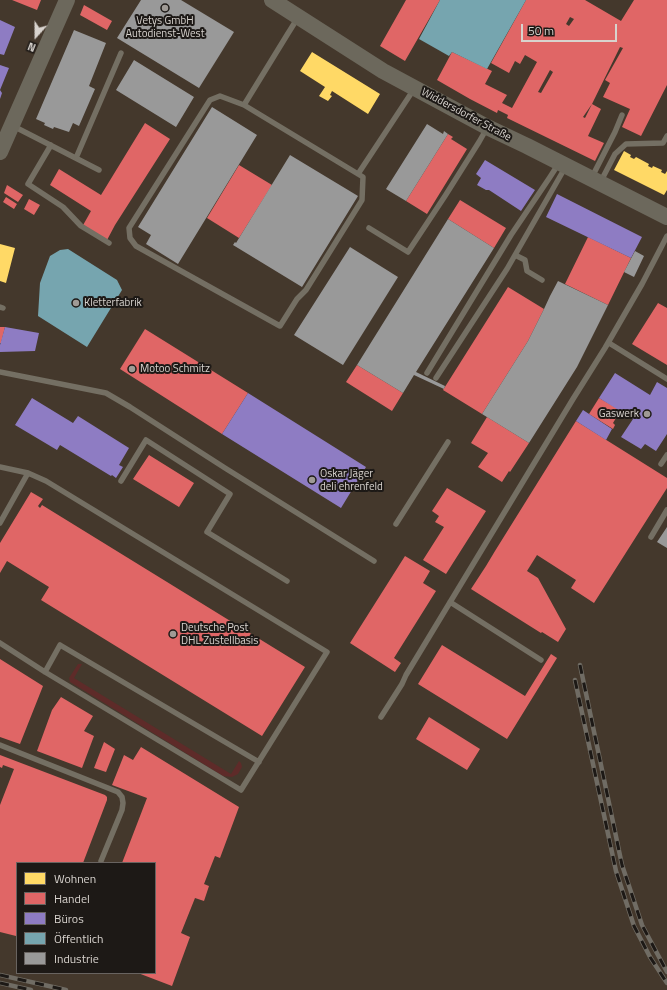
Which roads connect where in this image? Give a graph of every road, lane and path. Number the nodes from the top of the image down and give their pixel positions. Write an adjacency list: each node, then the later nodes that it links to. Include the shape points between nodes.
1 (67, 0): 8 (main road)
2 (272, 0): 3 (main road, Widdersdorfer Straße)
3 (299, 17): 5 (main road, Widdersdorfer Straße, via 383,71); 6 (lane)
4 (121, 53): 13 (lane)
5 (415, 88): 9 (main road, Widdersdorfer Straße); 16 (lane)
6 (244, 105): 16 (lane); 16 (lane, via 220,96 210,100 129,228 130,238 136,246 280,326 306,290 362,200 363,177)
7 (622, 115): 17 (lane)
8 (11, 125): 11 (lane); 12 (main road)
9 (487, 128): 14 (main road, Widdersdorfer Straße); 19 (lane, via 408,252)
10 (667, 136): 17 (lane, via 663,143 626,144 615,154 605,171)
11 (51, 145): 13 (lane); 21 (lane, via 28,184 63,207 81,226)
12 (0, 152)
13 (76, 158): 15 (lane)
14 (562, 164): 17 (main road, Widdersdorfer Straße); 22 (lane); 26 (lane, via 550,177 511,235)
15 (99, 170)
16 (358, 174)
17 (595, 181): 18 (main road, Widdersdorfer Straße)
18 (667, 217)
19 (369, 228)
20 (667, 236): 24 (lane)
21 (109, 243)
22 (515, 255): 23 (lane, via 525,260 527,271); 27 (lane)
23 (542, 280)
24 (609, 343): 28 (lane); 41 (lane)
25 (0, 372): 39 (lane, via 106,393)
26 (427, 373)
27 (436, 378)
28 (667, 379)
29 (448, 442): 37 (lane)
30 (667, 455): 31 (lane)
31 (661, 464)
32 (0, 467): 33 (lane)
33 (28, 473): 36 (lane); 47 (lane, via 46,480 83,502 327,652)
34 (121, 481): 40 (lane, via 146,440 230,494 207,532)
35 (667, 510): 38 (lane)
36 (0, 523)
37 (396, 524)
38 (651, 537)
39 (374, 561)
40 (287, 581)
41 (450, 602): 43 (lane); 45 (lane)
42 (0, 643): 44 (lane)
43 (540, 660)
44 (45, 672): 47 (lane, via 60,645); 47 (lane, via 241,790)
45 (381, 717)
46 (0, 745): 48 (lane, via 118,792 122,797 122,810)
47 (259, 762)
48 (101, 861)

